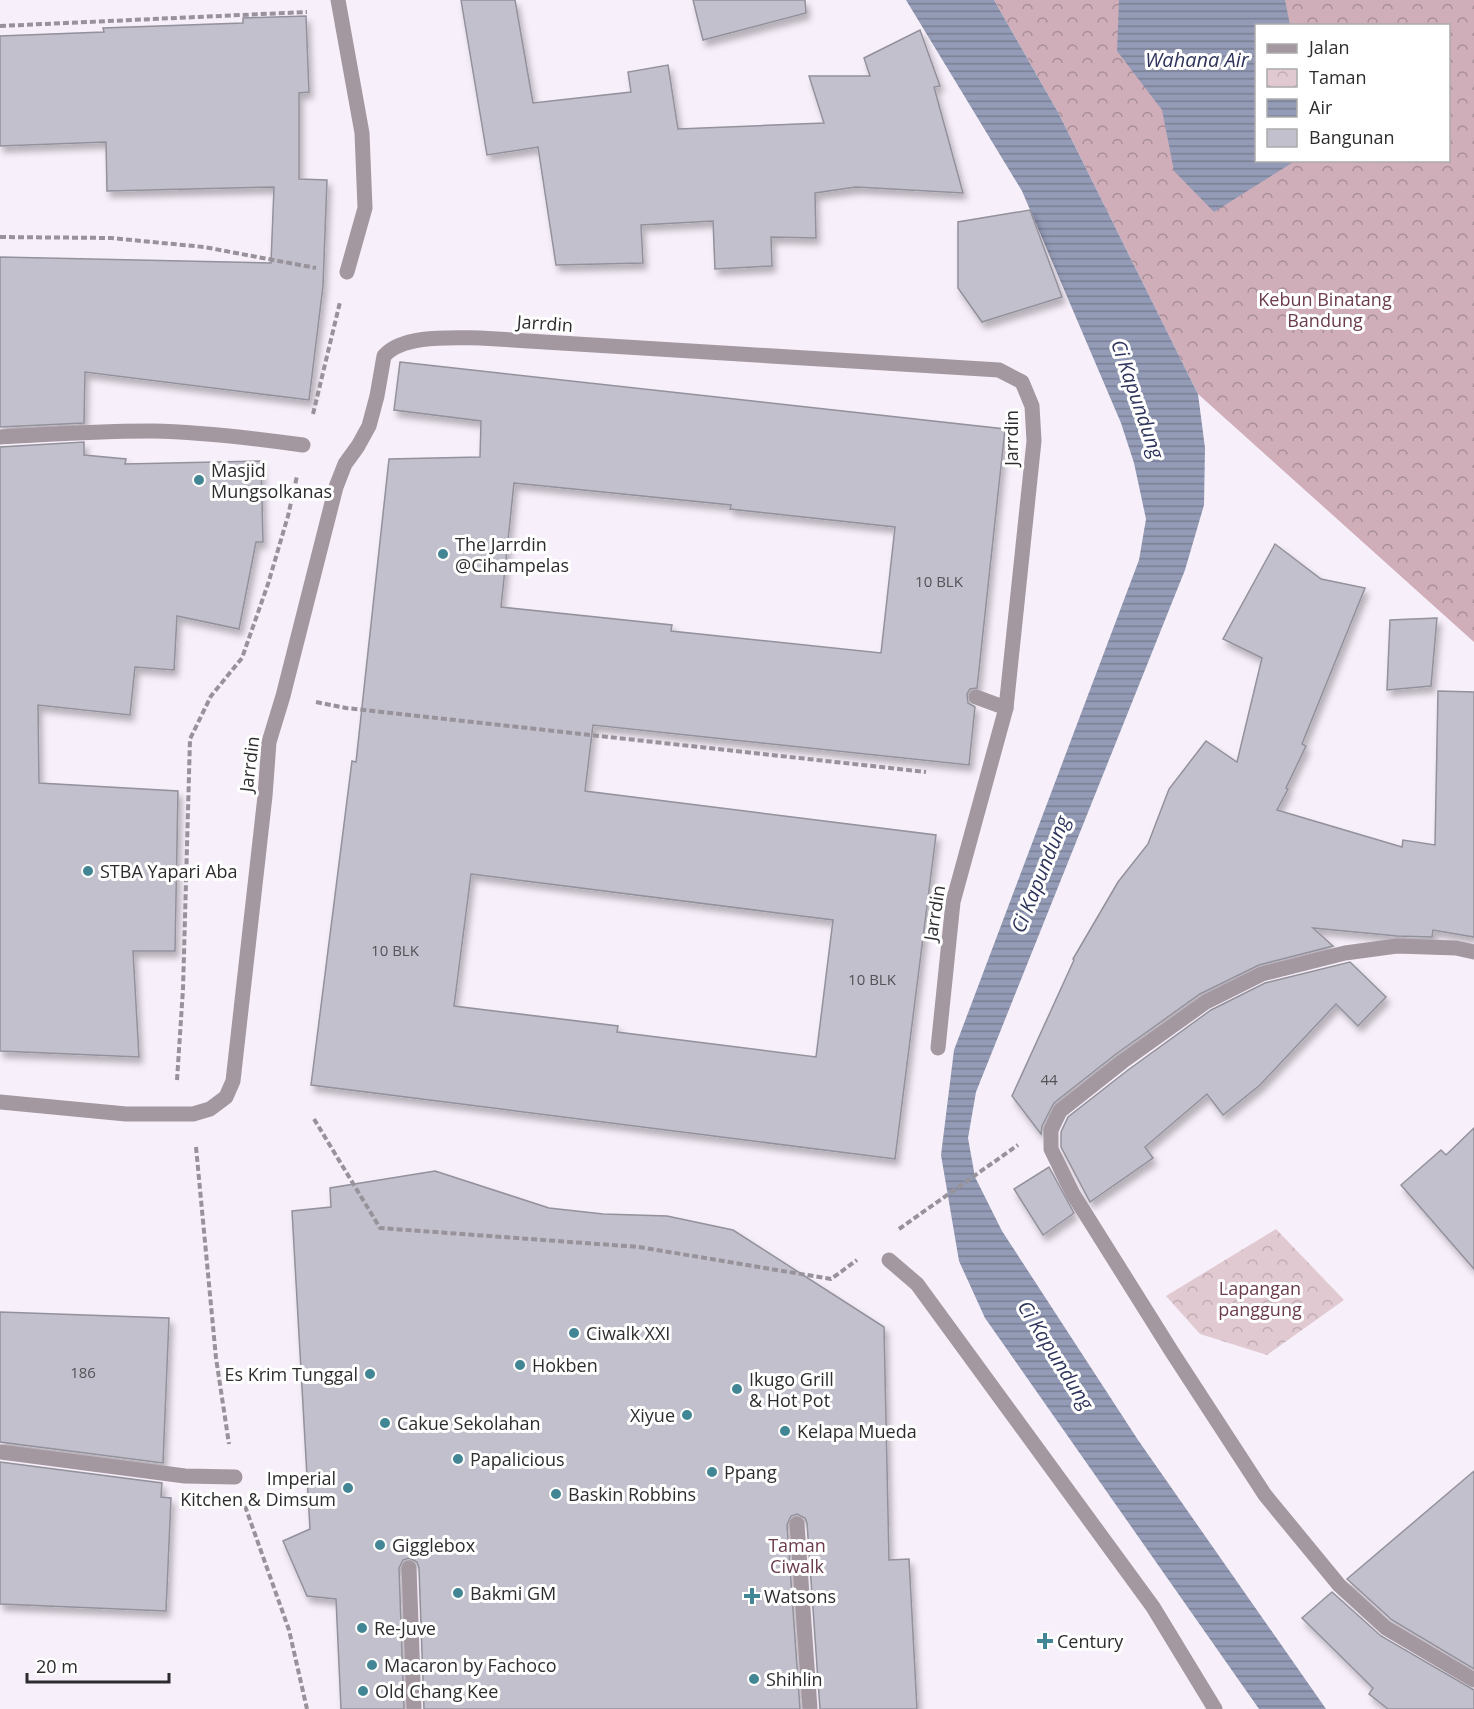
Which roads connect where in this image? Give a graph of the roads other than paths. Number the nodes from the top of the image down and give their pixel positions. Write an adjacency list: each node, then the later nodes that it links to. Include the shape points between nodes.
1 (339, 5): 2 (street, via 362,133 365,208)
2 (347, 272)
3 (0, 437): 4 (street, via 155,431)
4 (303, 445)
5 (976, 697): 6 (street)
6 (1006, 708): 8 (street, Jarrdin, via 953,902); 9 (street, Jarrdin, via 1034,441 1032,406 1022,382 999,370 480,338 407,342 384,356 369,426 345,464 336,487 269,742 233,1081 226,1097 210,1109 193,1114 126,1114)
7 (1474, 952): 15 (street, via 1397,946 1345,953 1262,974 1206,1002 1060,1111 1051,1130 1051,1149 1073,1194 1265,1494 1339,1585 1386,1628)
8 (938, 1048)
9 (0, 1102)
10 (889, 1260): 18 (street, via 917,1284 1154,1607)
11 (0, 1452): 12 (street, via 185,1476)
12 (234, 1477)
13 (797, 1524): 17 (street)
14 (409, 1568): 16 (street)
15 (1474, 1680)
16 (414, 1709)
17 (810, 1709)
18 (1215, 1709)

